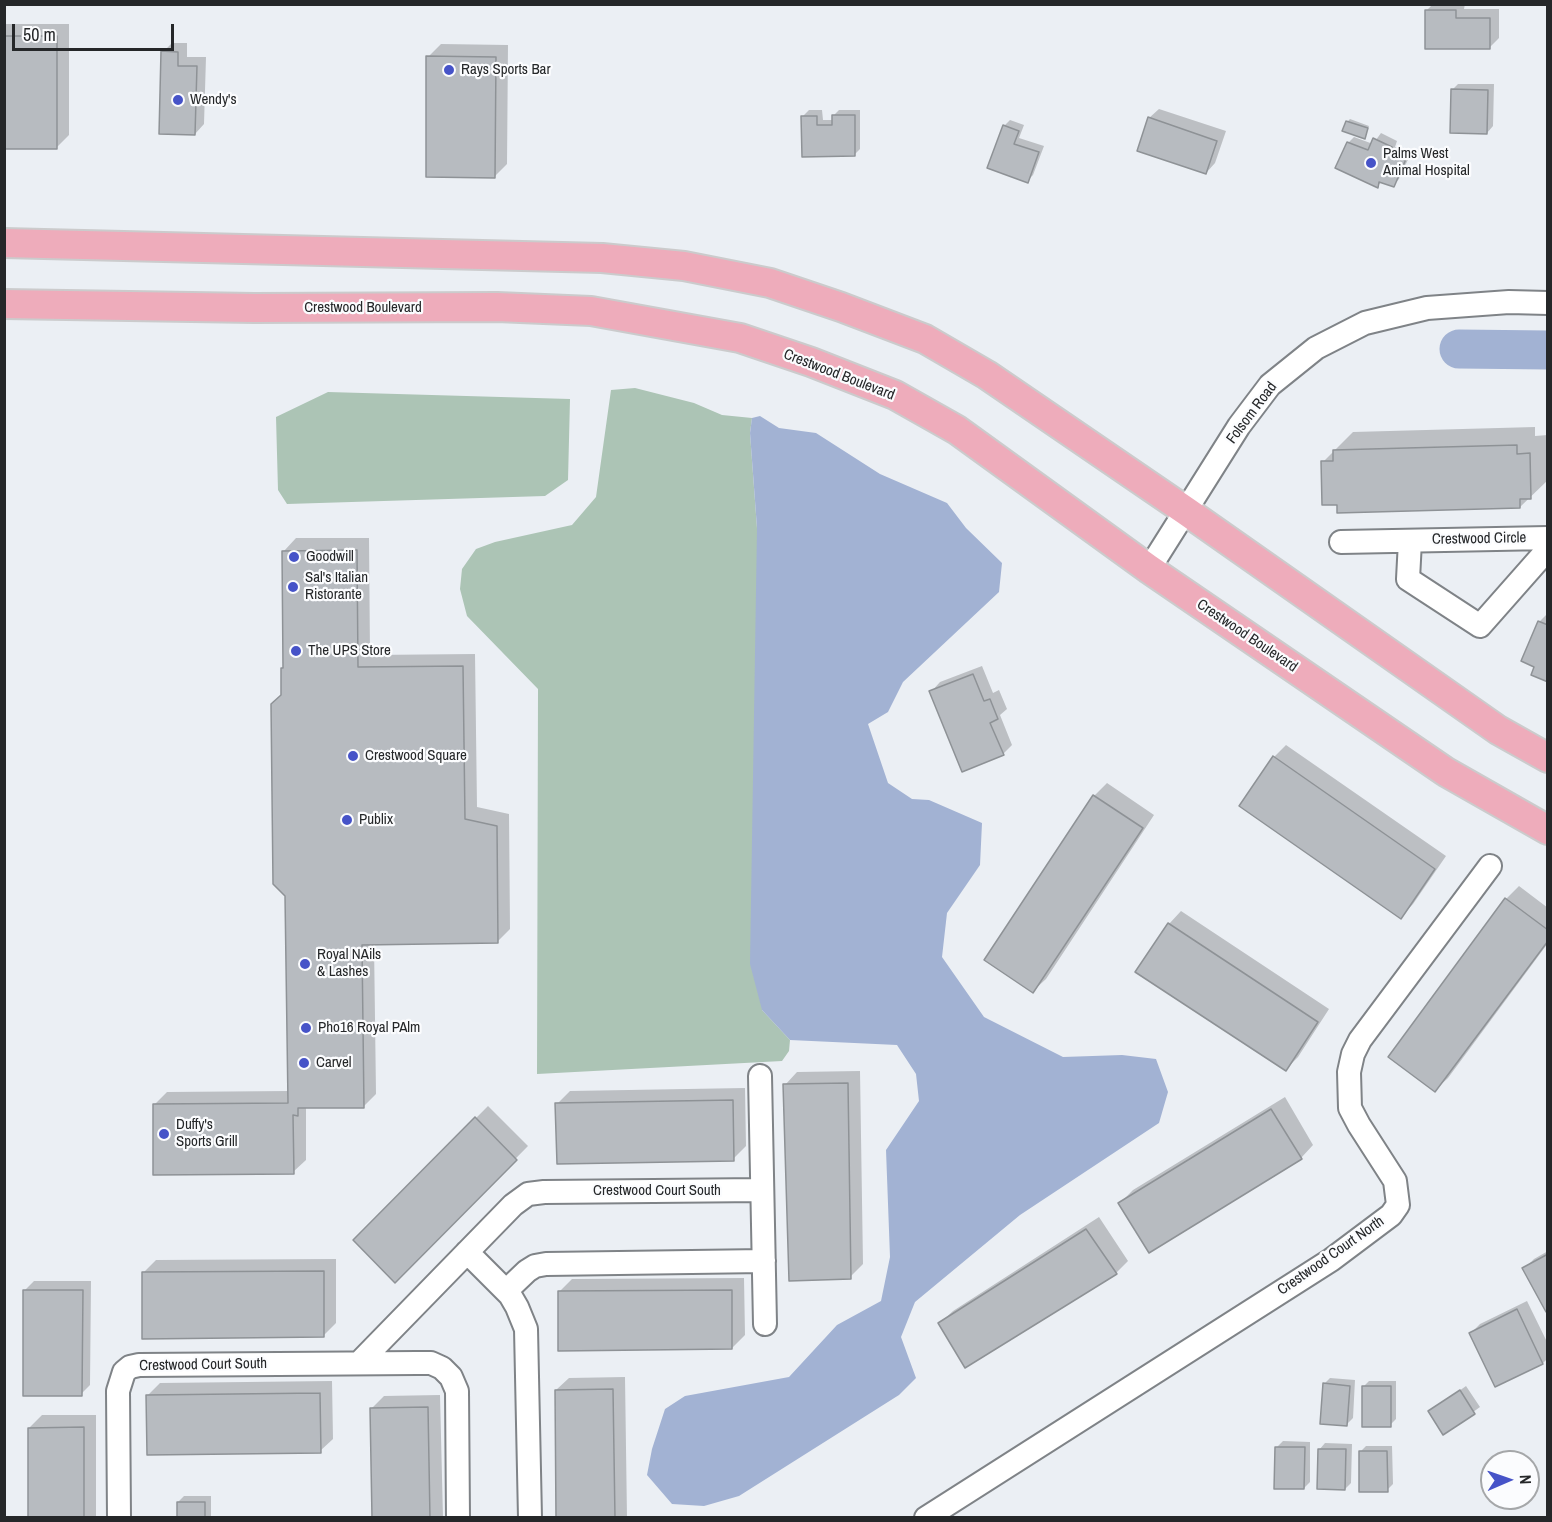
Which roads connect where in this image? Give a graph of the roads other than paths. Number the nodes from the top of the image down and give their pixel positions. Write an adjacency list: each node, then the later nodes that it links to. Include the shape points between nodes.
1 (4, 243): 4 (main road, via 602,258 684,266 770,283 925,339 987,375)
2 (1548, 303): 4 (street, Folsom Road, via 1427,308 1365,323 1316,348 1270,385 1239,426)
3 (4, 304): 9 (main road, Crestwood Boulevard, via 591,311 740,338 895,395 957,430)
4 (1186, 511): 9 (street, Folsom Road); 10 (main road, via 1498,730)
5 (1548, 538): 6 (street, Crestwood Circle)
6 (1410, 541): 7 (street, Crestwood Circle); 8 (street, Crestwood Circle, via 1408,579 1480,626)
7 (1341, 542)
8 (1548, 549)
9 (1149, 569): 11 (main road, Crestwood Boulevard, via 1446,772)
10 (1548, 758)
11 (1548, 830)
12 (1490, 866): 23 (street, Crestwood Court North, via 1353,1054 1348,1072 1350,1108 1395,1181 1398,1205 1391,1215 1331,1260)
13 (760, 1076): 14 (street)
14 (762, 1191): 15 (street, Crestwood Court South, via 528,1194); 16 (street)
15 (467, 1252): 17 (street); 19 (street, Crestwood Court South)
16 (764, 1262): 17 (street, via 546,1264 526,1271); 18 (street)
17 (506, 1291): 22 (street, via 526,1329)
18 (765, 1324)
19 (359, 1363): 20 (street, Crestwood Court South, via 130,1367 124,1372 118,1391); 21 (street, Crestwood Court South, via 431,1363 451,1377 457,1391)
20 (119, 1518)
21 (458, 1518)
22 (530, 1518)
23 (926, 1518)

